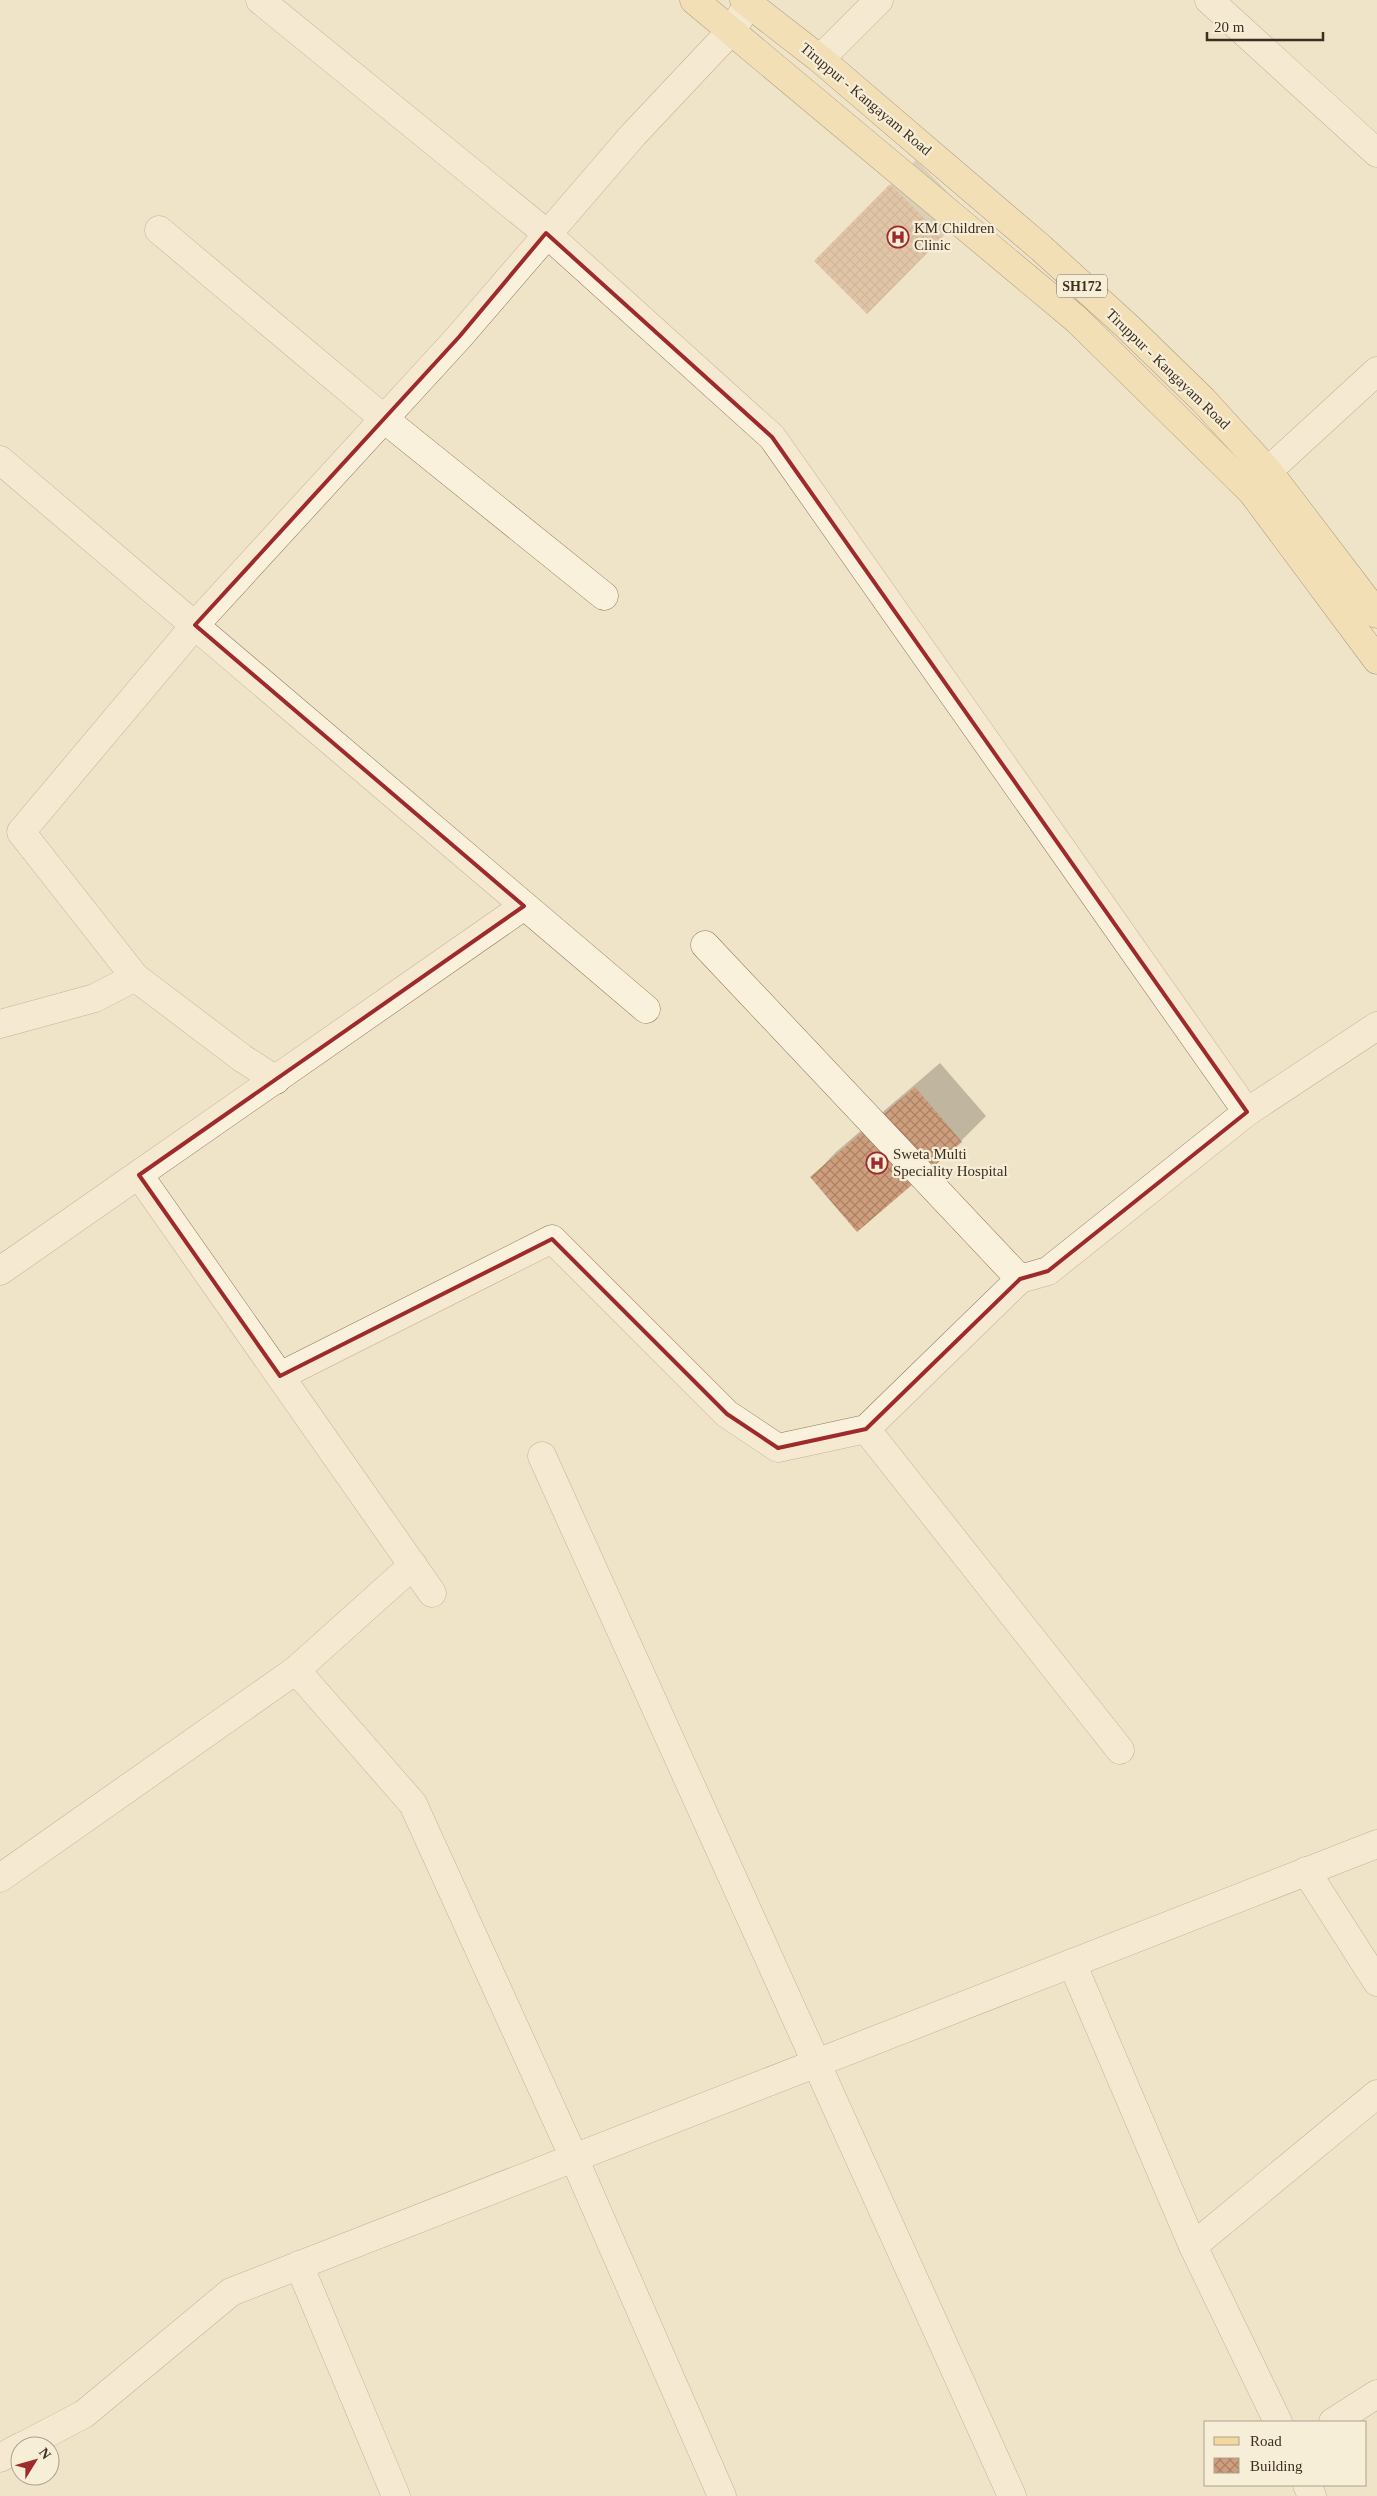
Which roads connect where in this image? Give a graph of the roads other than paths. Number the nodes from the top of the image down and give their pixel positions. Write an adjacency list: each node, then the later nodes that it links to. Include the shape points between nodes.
1 (260, 0): 10 (street)
2 (694, 0): 6 (main road)
3 (880, 0): 7 (street)
4 (1209, 0): 8 (street)
5 (747, 2): 6 (street); 7 (main road, Tiruppur - Kangayam Road / SH172)
6 (730, 32): 10 (street); 18 (main road, via 1076,319 1252,492)
7 (820, 59): 14 (main road, Tiruppur - Kangayam Road / SH172, via 1129,328 1203,400)
8 (1377, 153)
9 (159, 230): 12 (street)
10 (546, 233): 12 (street, via 458,337); 26 (street, via 772,437)
11 (1377, 371): 14 (street)
12 (383, 418): 15 (street); 17 (street)
13 (0, 460): 17 (street)
14 (1268, 471): 16 (main road, Tiruppur - Kangayam Road / SH172)
15 (604, 596)
16 (1377, 614)
17 (195, 626): 19 (street); 21 (street, via 21,832)
18 (1377, 660)
19 (524, 906): 22 (street); 25 (street)
20 (705, 945): 29 (street)
21 (134, 977): 23 (street, via 95,998); 25 (street)
22 (646, 1009)
23 (0, 1024)
24 (1377, 1026): 26 (street)
25 (276, 1080): 27 (street)
26 (1247, 1112): 29 (street, via 1048,1270)
27 (139, 1175): 28 (street); 30 (street)
28 (0, 1271)
29 (1020, 1279): 31 (street)
30 (280, 1376): 31 (street, via 552,1239 727,1414 778,1448); 33 (street)
31 (866, 1429): 36 (street)
32 (542, 1456): 42 (street)
33 (413, 1566): 34 (street); 35 (street)
34 (432, 1593)
35 (296, 1670): 39 (street); 44 (street, via 413,1804)
36 (1120, 1750)
37 (1377, 1844): 38 (street)
38 (1306, 1872): 40 (street); 41 (street)
39 (0, 1878)
40 (1072, 1963): 42 (street); 45 (street)
41 (1377, 1982)
42 (818, 2062): 44 (street); 53 (street)
43 (1377, 2094): 45 (street)
44 (574, 2158): 46 (street); 52 (street)
45 (1193, 2246): 48 (street)
46 (299, 2265): 50 (street, via 231,2292 84,2414); 51 (street)
47 (1377, 2394): 49 (street)
48 (1278, 2421)
49 (1335, 2421)
50 (42, 2436)
51 (396, 2496)
52 (722, 2496)
53 (1012, 2496)

